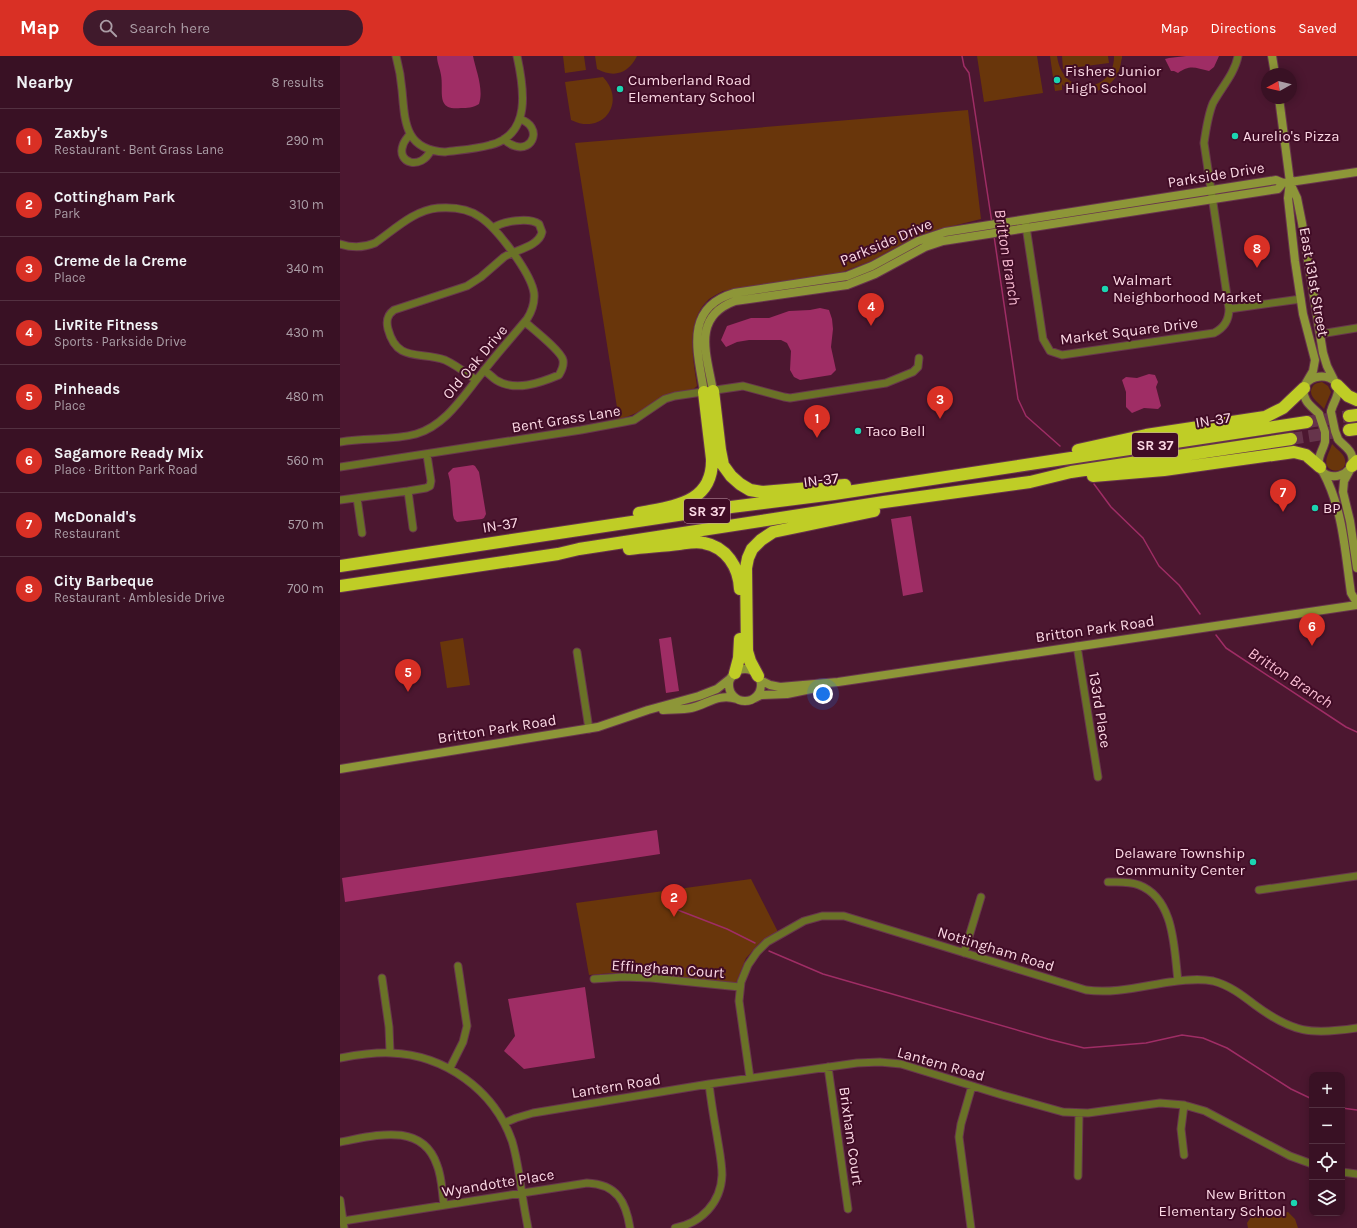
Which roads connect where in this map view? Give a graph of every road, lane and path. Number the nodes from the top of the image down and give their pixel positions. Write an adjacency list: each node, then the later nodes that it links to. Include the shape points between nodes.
1 (396, 56): 8 (street, via 402,83 405,122)
2 (517, 56): 7 (street, via 522,102)
3 (1238, 56): 13 (street, via 1213,104 1206,127 1204,143)
4 (1272, 56): 5 (street)
5 (1274, 68)
6 (1280, 104): 12 (street, East 131st Street)
7 (520, 119): 9 (street, via 513,132); 9 (street, via 529,123 533,129 531,142 519,147)
8 (410, 134): 10 (street, via 421,145); 10 (street, via 402,149 403,156 408,161 422,162)
9 (504, 139): 10 (street, via 491,145 445,152)
10 (431, 150)
11 (1357, 172): 12 (street, Parkside Drive)
12 (1286, 182): 13 (street, Parkside Drive, via 1276,180); 14 (street, Parkside Drive, via 1278,189); 20 (street, East 131st Street); 24 (street, East 131st Street, via 1297,198)
13 (1212, 190): 14 (street); 15 (street, Parkside Drive)
14 (1213, 199): 15 (street, Parkside Drive); 21 (street)
15 (1025, 224): 17 (street, Parkside Drive); 21 (street, Market Square Drive, via 1043,340 1050,351 1062,355 1214,333 1223,327)
16 (493, 228): 18 (street, Old Oak Drive, via 479,216 456,208 438,208 416,214 375,243 355,247); 19 (street, Old Oak Drive); 19 (street, via 504,222 532,221 541,227 540,238)
17 (984, 230): 30 (street, Parkside Drive, via 925,247 875,274 847,285 727,304 708,321 705,338); 30 (street, Parkside Drive, via 945,232 928,237 847,276 724,296 709,306 698,328 696,342)
18 (340, 244)
19 (513, 253): 22 (street, Old Oak Drive, via 533,287 534,302); 27 (street, via 467,286 394,310 388,316 389,332 399,349 412,355 446,360)
20 (1301, 299): 21 (street); 29 (street, East 131st Street, via 1315,360 1314,371)
21 (1229, 309)
22 (525, 322): 26 (street, Old Oak Drive); 26 (street, via 560,354 563,363 559,375 530,384 512,386 496,380)
23 (1357, 328): 24 (street)
24 (1320, 334): 28 (street, East 131st Street, via 1325,360)
25 (919, 358): 30 (street, Bent Grass Lane, via 918,366 913,372 886,383 790,398 746,387)
26 (484, 370): 27 (street, Old Oak Drive)
27 (476, 380): 34 (street, Old Oak Drive, via 453,409 427,429 406,436)
28 (1336, 384): 29 (street, via 1328,378 1321,377 1312,379); 31 (highway, via 1348,396); 36 (street, bridge, via 1337,397 1331,412 1338,439 1351,453)
29 (1305, 386): 38 (highway, via 1283,408 1265,416 1146,435); 39 (street, bridge, via 1306,401 1319,414 1325,432 1325,441 1319,457)
30 (708, 391): 35 (street, Bent Grass Lane, via 668,398 634,420); 40 (highway, via 725,468 733,479 746,488 762,492 906,478); 48 (highway, via 712,463 707,482 695,497 680,505 573,526)
31 (1357, 400)
32 (1307, 422): 38 (highway, IN-37 / SR 37)
33 (1291, 439): 41 (highway, IN-37 / SR 37, via 1071,472)
34 (340, 442)
35 (427, 455): 37 (street, Bent Grass Lane); 43 (street, via 430,486)
36 (1353, 466): 39 (street, via 1344,474 1335,477); 51 (street, via 1344,481 1343,492 1352,529)
37 (340, 468)
38 (1004, 468): 40 (highway, IN-37 / SR 37)
39 (1321, 469): 41 (highway, via 1306,455 1294,452 1158,471); 53 (street, via 1337,505 1351,593)
40 (930, 480): 48 (highway, IN-37 / SR 37)
41 (1030, 482): 42 (highway, IN-37 / SR 37)
42 (983, 489): 49 (highway, IN-37 / SR 37, via 884,502); 57 (highway, via 780,529 761,540 750,553 746,568 747,651)
43 (408, 491): 44 (street); 46 (street)
44 (356, 498): 45 (street); 47 (street)
45 (340, 500)
46 (413, 528)
47 (362, 533)
48 (549, 534): 50 (highway, IN-37 / SR 37)
49 (558, 554): 52 (highway, IN-37 / SR 37); 56 (highway, via 699,542 721,551 732,563 740,585 740,652)
50 (340, 566)
51 (1357, 568)
52 (340, 586)
53 (1357, 604): 54 (street, Britton Park Road)
54 (1077, 646): 58 (street, Britton Park Road); 64 (street, 133rd Place)
55 (577, 652): 62 (street)
56 (734, 675): 57 (street, via 740,670 750,670); 59 (street, via 729,687); 61 (street, Britton Park Road, via 713,691)
57 (759, 678): 58 (street, Britton Park Road, via 770,686); 60 (street, via 759,691)
58 (838, 682): 60 (street, Britton Park Road, via 787,694 761,695)
59 (738, 699): 60 (street); 61 (street, Britton Park Road, via 722,697 686,709)
60 (752, 699)
61 (656, 709): 62 (street, Britton Park Road)
62 (589, 729): 63 (street, Britton Park Road)
63 (340, 768)
64 (1098, 777)
65 (1357, 876): 67 (street)
66 (1108, 882): 73 (street, via 1139,885 1162,903 1170,924)
67 (1259, 890)
68 (981, 897): 69 (street)
69 (964, 953): 73 (street, Nottingham Road, via 1091,991); 74 (street, Nottingham Road, via 844,916 822,916 804,921 764,945 748,965)
70 (458, 966): 79 (street, via 467,1026 463,1042)
71 (382, 978): 76 (street)
72 (594, 978): 74 (street, Effingham Court, via 651,978)
73 (1178, 981): 75 (street, Nottingham Road, via 1202,980 1222,984 1274,1019 1299,1029 1324,1032)
74 (740, 987): 80 (street, Nottingham Road, via 739,1001)
75 (1357, 1028)
76 (390, 1052): 77 (street); 79 (street, via 415,1056)
77 (340, 1058)
78 (828, 1067): 80 (street, Lantern Road); 82 (street, Lantern Road, via 887,1062 902,1064); 95 (street, Brixham Court)
79 (450, 1068): 85 (street, via 477,1088)
80 (750, 1078): 81 (street, Lantern Road)
81 (708, 1084): 85 (street, Lantern Road, via 533,1113); 99 (street, via 722,1168 721,1183 715,1202 702,1216 689,1224)
82 (972, 1086): 84 (street, Lantern Road, via 1050,1109); 100 (street, via 959,1137)
83 (1184, 1105): 84 (street, Lantern Road, via 1160,1103); 87 (street, via 1181,1129); 88 (street, Lantern Road, via 1205,1111 1290,1156)
84 (1079, 1113): 91 (street)
85 (504, 1124): 92 (street, via 515,1152)
86 (340, 1142): 94 (street, via 392,1134 417,1140 431,1153 437,1165)
87 (1184, 1155)
88 (1309, 1163)
89 (1345, 1172): 90 (street)
90 (1357, 1174)
91 (1078, 1176)
92 (522, 1193): 94 (street, Wyandotte Place); 97 (street); 98 (street, Wyandotte Place, via 587,1183 602,1185 621,1198)
93 (340, 1200): 96 (street)
94 (444, 1205): 96 (street, Wyandotte Place)
95 (848, 1209)
96 (344, 1225)
97 (528, 1228)
98 (630, 1228)
99 (675, 1228)
100 (971, 1228)

